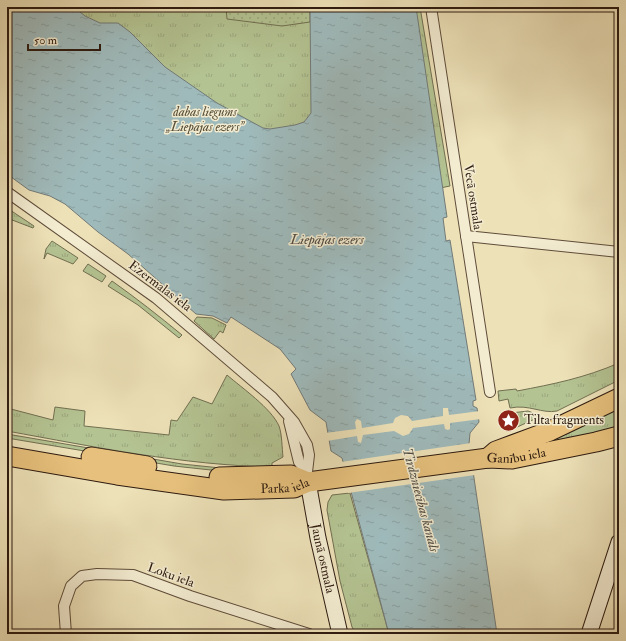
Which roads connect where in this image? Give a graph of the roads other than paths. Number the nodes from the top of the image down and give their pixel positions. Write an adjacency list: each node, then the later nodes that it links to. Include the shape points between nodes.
1 (431, 7): 3 (street, Vecā ostmala)
2 (7, 192): 11 (street, Ezermalas iela, via 156,298 267,393 287,413 307,445)
3 (466, 236): 4 (street); 5 (street, Vecā ostmala)
4 (619, 252)
5 (490, 392)
6 (619, 398): 10 (highway, Ganību iela, via 550,431 496,451)
7 (617, 438): 10 (highway, Ganību iela, via 512,459)
8 (7, 444): 11 (highway, Parka iela, via 194,474 224,477)
9 (7, 456): 11 (highway, Parka iela, via 147,480 224,490 294,488)
10 (488, 458): 11 (highway, via 336,479)
11 (308, 477): 15 (main road, Jaunā ostmala, via 318,538)
12 (619, 542): 16 (main road)
13 (66, 634): 14 (street, Loku iela, via 64,606 71,586 82,576 97,574 134,575 190,596)
14 (309, 634)
15 (340, 634)
16 (589, 634)

